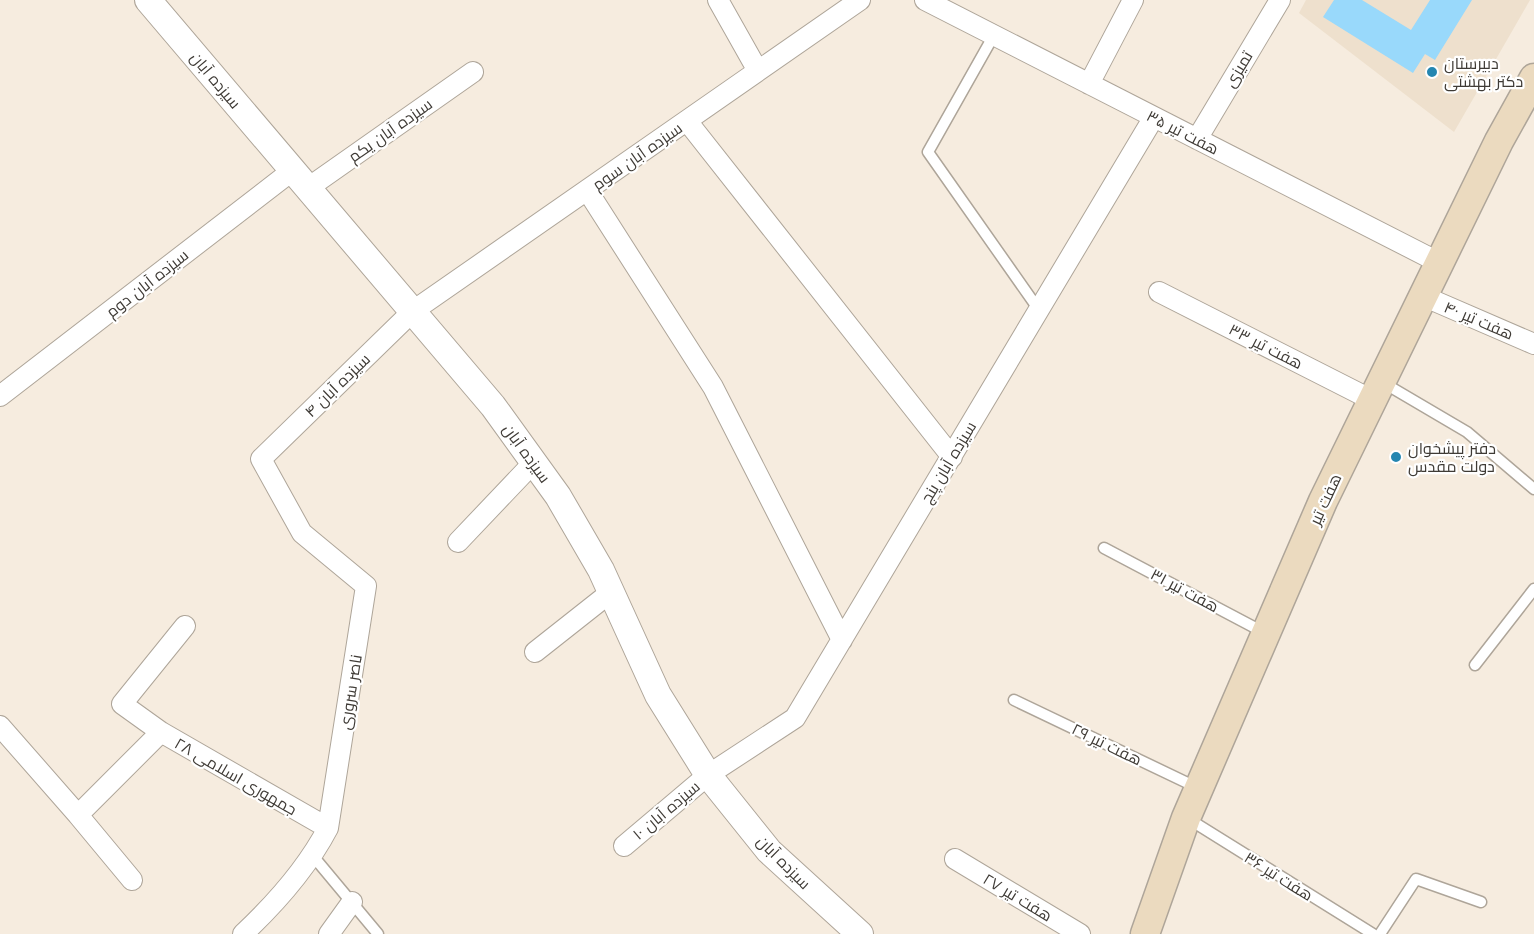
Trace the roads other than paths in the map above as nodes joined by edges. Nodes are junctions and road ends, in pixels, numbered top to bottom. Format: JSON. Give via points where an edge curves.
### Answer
{"nodes":[{"id":1,"x":148,"y":0,"type":"edge"},
{"id":2,"x":718,"y":0,"type":"edge"},
{"id":3,"x":860,"y":0,"type":"edge"},
{"id":4,"x":925,"y":0,"type":"edge"},
{"id":5,"x":1133,"y":0,"type":"edge"},
{"id":6,"x":1280,"y":0,"type":"edge"},
{"id":7,"x":994,"y":35,"type":"junction"},
{"id":8,"x":758,"y":71,"type":"junction"},
{"id":9,"x":473,"y":72,"type":"dead end"},
{"id":10,"x":1534,"y":78,"type":"edge"},
{"id":11,"x":1089,"y":84,"type":"junction"},
{"id":12,"x":1154,"y":117,"type":"junction"},
{"id":13,"x":687,"y":120,"type":"junction"},
{"id":14,"x":1197,"y":139,"type":"junction"},
{"id":15,"x":301,"y":179,"type":"junction"},
{"id":16,"x":587,"y":190,"type":"junction"},
{"id":17,"x":1440,"y":263,"type":"junction"},
{"id":18,"x":1159,"y":292,"type":"dead end"},
{"id":19,"x":1424,"y":296,"type":"junction"},
{"id":20,"x":1039,"y":310,"type":"junction"},
{"id":21,"x":413,"y":311,"type":"junction"},
{"id":22,"x":1534,"y":344,"type":"edge"},
{"id":23,"x":1377,"y":391,"type":"junction"},
{"id":24,"x":0,"y":396,"type":"edge"},
{"id":25,"x":952,"y":457,"type":"junction"},
{"id":26,"x":261,"y":459,"type":"joint"},
{"id":27,"x":534,"y":462,"type":"junction"},
{"id":28,"x":1534,"y":489,"type":"edge"},
{"id":29,"x":458,"y":542,"type":"dead end"},
{"id":30,"x":1104,"y":548,"type":"dead end"},
{"id":31,"x":1534,"y":589,"type":"edge"},
{"id":32,"x":611,"y":592,"type":"junction"},
{"id":33,"x":185,"y":626,"type":"dead end"},
{"id":34,"x":1265,"y":633,"type":"junction"},
{"id":35,"x":842,"y":640,"type":"junction"},
{"id":36,"x":535,"y":652,"type":"dead end"},
{"id":37,"x":1475,"y":665,"type":"dead end"},
{"id":38,"x":1014,"y":700,"type":"dead end"},
{"id":39,"x":0,"y":726,"type":"edge"},
{"id":40,"x":161,"y":732,"type":"junction"},
{"id":41,"x":708,"y":775,"type":"junction"},
{"id":42,"x":1199,"y":788,"type":"junction"},
{"id":43,"x":78,"y":815,"type":"junction"},
{"id":44,"x":1186,"y":818,"type":"junction"},
{"id":45,"x":328,"y":828,"type":"junction"},
{"id":46,"x":624,"y":846,"type":"dead end"},
{"id":47,"x":313,"y":856,"type":"junction"},
{"id":48,"x":955,"y":860,"type":"dead end"},
{"id":49,"x":132,"y":880,"type":"dead end"},
{"id":50,"x":352,"y":902,"type":"junction"},
{"id":51,"x":1481,"y":902,"type":"dead end"},
{"id":52,"x":243,"y":934,"type":"edge"},
{"id":53,"x":329,"y":934,"type":"edge"},
{"id":54,"x":378,"y":934,"type":"edge"},
{"id":55,"x":861,"y":934,"type":"edge"},
{"id":56,"x":1080,"y":934,"type":"edge"},
{"id":57,"x":1145,"y":934,"type":"edge"},
{"id":58,"x":1373,"y":934,"type":"edge"},
{"id":59,"x":1380,"y":934,"type":"edge"}],
"edges":[{"from":1,"to":15,"type":"street","name":"سیزده آبان"},
{"from":2,"to":8,"type":"street"},
{"from":3,"to":8,"type":"street","name":"سیزده آبان سوم"},
{"from":4,"to":7,"type":"street","name":"هفت تیر ۳۵"},
{"from":5,"to":11,"type":"street"},
{"from":6,"to":14,"type":"street","name":"تمیزی"},
{"from":7,"to":11,"type":"street","name":"هفت تیر ۳۵"},
{"from":7,"to":20,"type":"lane","via":[[928,152]]},
{"from":8,"to":13,"type":"street","name":"سیزده آبان سوم"},
{"from":9,"to":15,"type":"street","name":"سیزده آبان یکم"},
{"from":10,"to":17,"type":"main road","name":"هفت تیر"},
{"from":11,"to":12,"type":"street","name":"هفت تیر ۳۵"},
{"from":12,"to":14,"type":"street","name":"هفت تیر ۳۵"},
{"from":12,"to":20,"type":"street","name":"سیزده آبان پنج"},
{"from":13,"to":16,"type":"street","name":"سیزده آبان سوم"},
{"from":13,"to":25,"type":"street"},
{"from":14,"to":17,"type":"street","name":"هفت تیر ۳۵"},
{"from":15,"to":21,"type":"street","name":"سیزده آبان"},
{"from":15,"to":24,"type":"street","name":"سیزده آبان دوم"},
{"from":16,"to":21,"type":"street","name":"سیزده آبان سوم"},
{"from":16,"to":35,"type":"street","via":[[713,387]]},
{"from":17,"to":19,"type":"main road","name":"هفت تیر"},
{"from":18,"to":23,"type":"street","name":"هفت تیر ۳۳"},
{"from":19,"to":22,"type":"street","name":"هفت تیر ۴۰"},
{"from":19,"to":23,"type":"main road","name":"هفت تیر"},
{"from":20,"to":25,"type":"street","name":"سیزده آبان پنج"},
{"from":21,"to":26,"type":"street","name":"سیزده آبان ۴"},
{"from":21,"to":27,"type":"street","name":"سیزده آبان","via":[[493,406]]},
{"from":23,"to":28,"type":"lane","via":[[1467,432]]},
{"from":23,"to":34,"type":"main road","name":"هفت تیر"},
{"from":25,"to":35,"type":"street","name":"سیزده آبان پنج"},
{"from":26,"to":45,"type":"street","name":"ناصر سروری","via":[[302,534],[366,586]]},
{"from":27,"to":29,"type":"street"},
{"from":27,"to":32,"type":"street","name":"سیزده آبان","via":[[558,496]]},
{"from":30,"to":34,"type":"lane","name":"هفت تیر ۳۱"},
{"from":31,"to":37,"type":"lane"},
{"from":32,"to":36,"type":"street"},
{"from":32,"to":41,"type":"street","name":"سیزده آبان","via":[[657,695]]},
{"from":33,"to":40,"type":"street","via":[[122,704]]},
{"from":34,"to":42,"type":"main road","name":"هفت تیر"},
{"from":35,"to":41,"type":"street","name":"سیزده آبان پنج","via":[[795,718]]},
{"from":38,"to":42,"type":"lane","name":"هفت تیر ۲۹"},
{"from":39,"to":43,"type":"street"},
{"from":40,"to":43,"type":"street","name":"جمهوری اسلامی ۲۸"},
{"from":40,"to":45,"type":"street","name":"جمهوری اسلامی ۲۸"},
{"from":41,"to":46,"type":"street","name":"سیزده آبان ۱۰"},
{"from":41,"to":55,"type":"street","name":"سیزده آبان","via":[[769,851]]},
{"from":42,"to":44,"type":"main road","name":"هفت تیر"},
{"from":43,"to":49,"type":"street"},
{"from":44,"to":57,"type":"main road","name":"هفت تیر"},
{"from":44,"to":58,"type":"lane","name":"هفت تیر ۳۶"},
{"from":45,"to":47,"type":"street","name":"ناصر سروری"},
{"from":47,"to":50,"type":"lane"},
{"from":47,"to":52,"type":"street","name":"ناصر سروری"},
{"from":48,"to":56,"type":"street","name":"هفت تیر ۲۷"},
{"from":50,"to":53,"type":"street"},
{"from":50,"to":54,"type":"lane"},
{"from":51,"to":59,"type":"lane","via":[[1416,879]]}]}
